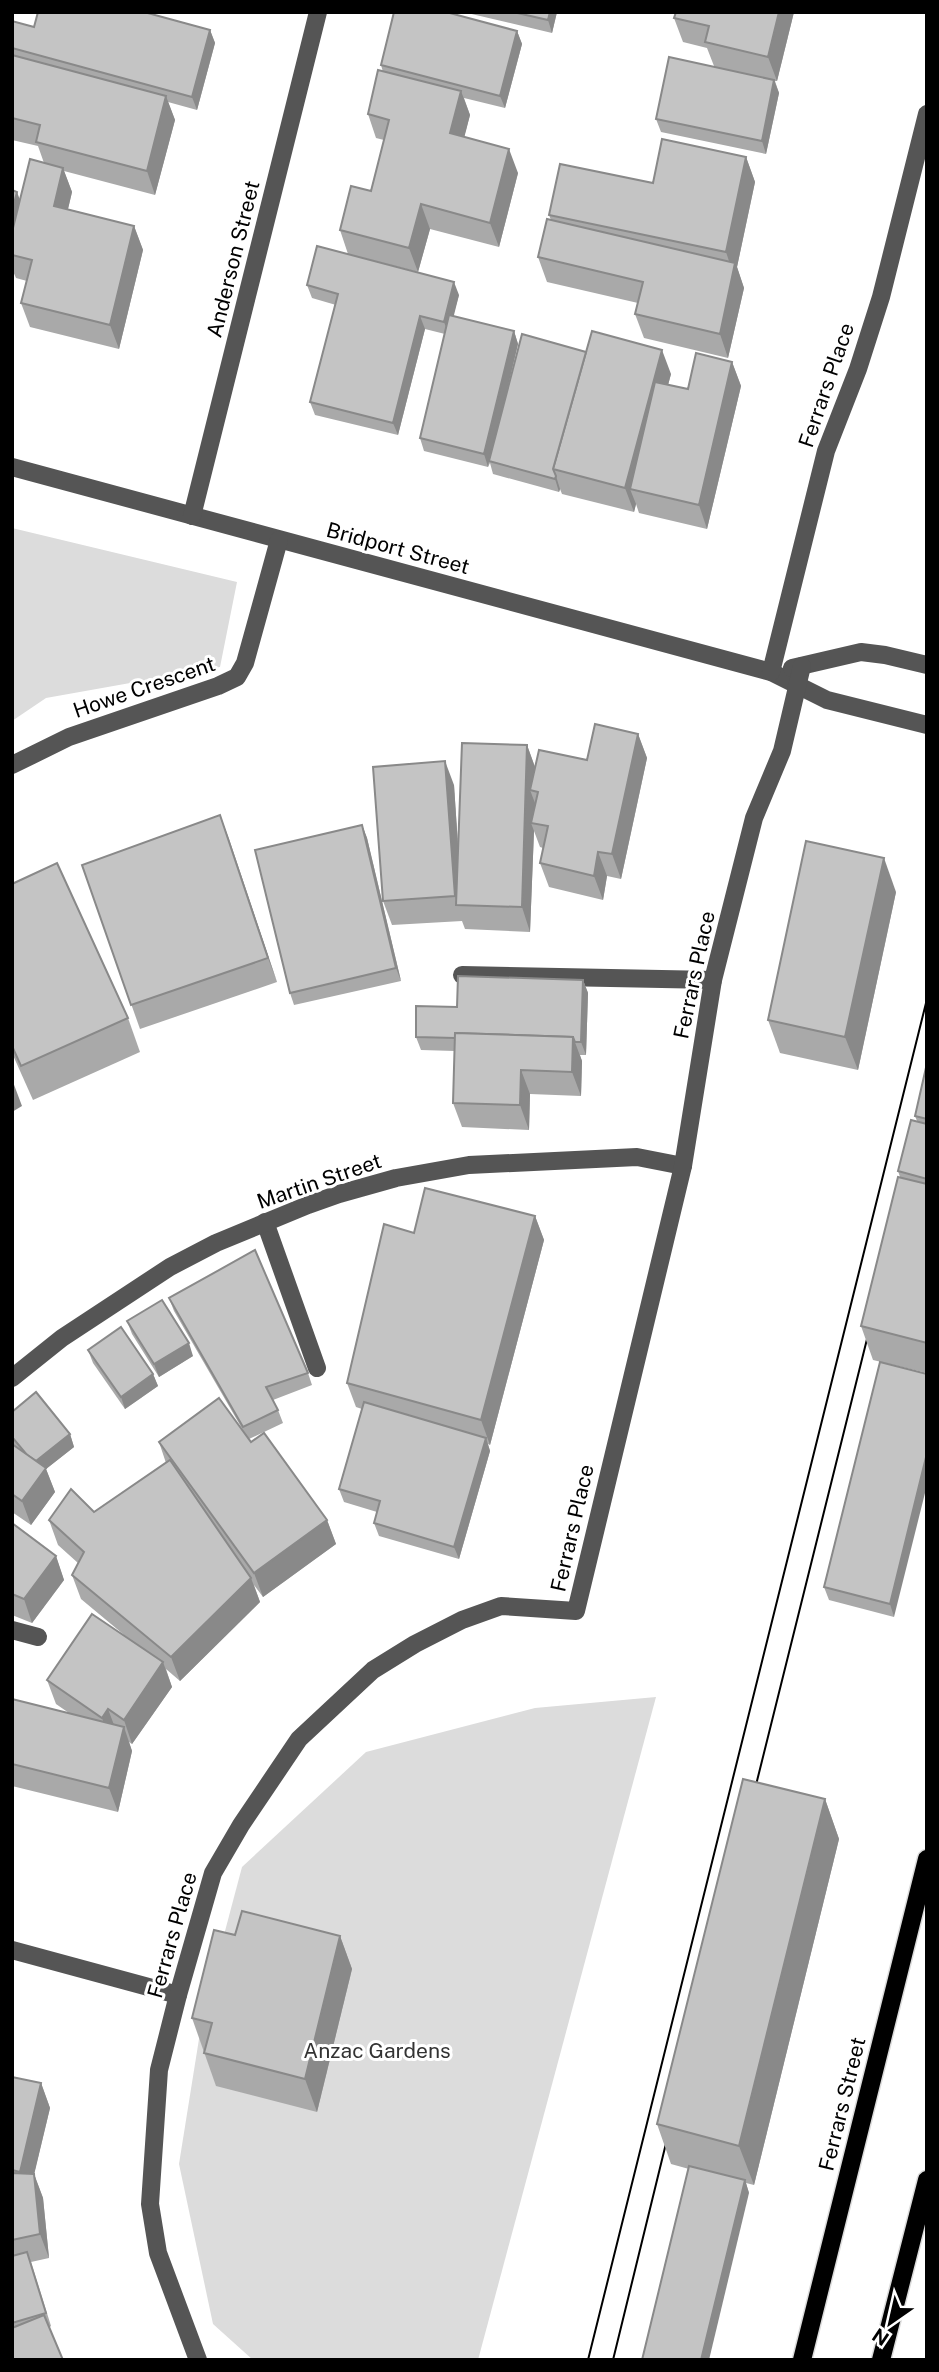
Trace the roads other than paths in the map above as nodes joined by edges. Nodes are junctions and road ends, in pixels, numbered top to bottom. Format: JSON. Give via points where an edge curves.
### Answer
{"nodes":[{"id":1,"x":318,"y":12,"type":"edge"},
{"id":2,"x":927,"y":114,"type":"edge"},
{"id":3,"x":12,"y":467,"type":"edge"},
{"id":4,"x":192,"y":516,"type":"junction"},
{"id":5,"x":279,"y":540,"type":"junction"},
{"id":6,"x":927,"y":665,"type":"edge"},
{"id":7,"x":802,"y":666,"type":"junction"},
{"id":8,"x":771,"y":672,"type":"junction"},
{"id":9,"x":797,"y":686,"type":"junction"},
{"id":10,"x":927,"y":725,"type":"edge"},
{"id":11,"x":12,"y":765,"type":"edge"},
{"id":12,"x":462,"y":975,"type":"edge"},
{"id":13,"x":713,"y":980,"type":"junction"},
{"id":14,"x":682,"y":1166,"type":"junction"},
{"id":15,"x":265,"y":1222,"type":"junction"},
{"id":16,"x":317,"y":1368,"type":"dead end"},
{"id":17,"x":12,"y":1378,"type":"edge"},
{"id":18,"x":12,"y":1630,"type":"edge"},
{"id":19,"x":37,"y":1637,"type":"dead end"},
{"id":20,"x":927,"y":1859,"type":"edge"},
{"id":21,"x":12,"y":1950,"type":"edge"},
{"id":22,"x":178,"y":1995,"type":"junction"},
{"id":23,"x":927,"y":2180,"type":"edge"},
{"id":24,"x":198,"y":2360,"type":"edge"},
{"id":25,"x":802,"y":2360,"type":"edge"},
{"id":26,"x":881,"y":2360,"type":"edge"}],
"edges":[{"from":1,"to":4,"type":"street","name":"Anderson Street"},
{"from":2,"to":8,"type":"street","name":"Ferrars Place","via":[[880,297],[826,451]]},
{"from":3,"to":4,"type":"street","name":"Bridport Street"},
{"from":4,"to":5,"type":"street","name":"Bridport Street"},
{"from":5,"to":8,"type":"street","name":"Bridport Street"},
{"from":5,"to":11,"type":"street","name":"Howe Crescent","via":[[245,663],[237,677],[69,737]]},
{"from":6,"to":7,"type":"street","name":"Bridport Street","via":[[861,652]]},
{"from":7,"to":8,"type":"street","name":"Bridport Street"},
{"from":7,"to":9,"type":"street","name":"Ferrars Place"},
{"from":8,"to":9,"type":"street","name":"Bridport Street"},
{"from":9,"to":10,"type":"street","name":"Bridport Street","via":[[842,705]]},
{"from":9,"to":13,"type":"street","name":"Ferrars Place","via":[[782,751],[750,833]]},
{"from":12,"to":13,"type":"street"},
{"from":13,"to":14,"type":"street","name":"Ferrars Place"},
{"from":14,"to":15,"type":"street","name":"Martin Street","via":[[638,1157],[469,1165],[396,1178]]},
{"from":14,"to":22,"type":"street","name":"Ferrars Place","via":[[576,1611],[501,1606],[462,1620],[373,1670],[337,1701],[299,1739],[213,1873]]},
{"from":15,"to":16,"type":"street"},
{"from":15,"to":17,"type":"street","name":"Martin Street","via":[[170,1267],[62,1338]]},
{"from":18,"to":19,"type":"street"},
{"from":20,"to":25,"type":"main road","name":"Ferrars Street"},
{"from":21,"to":22,"type":"street"},
{"from":22,"to":24,"type":"street","name":"Ferrars Place","via":[[159,2070],[150,2204],[158,2253]]},
{"from":23,"to":26,"type":"main road"}]}
